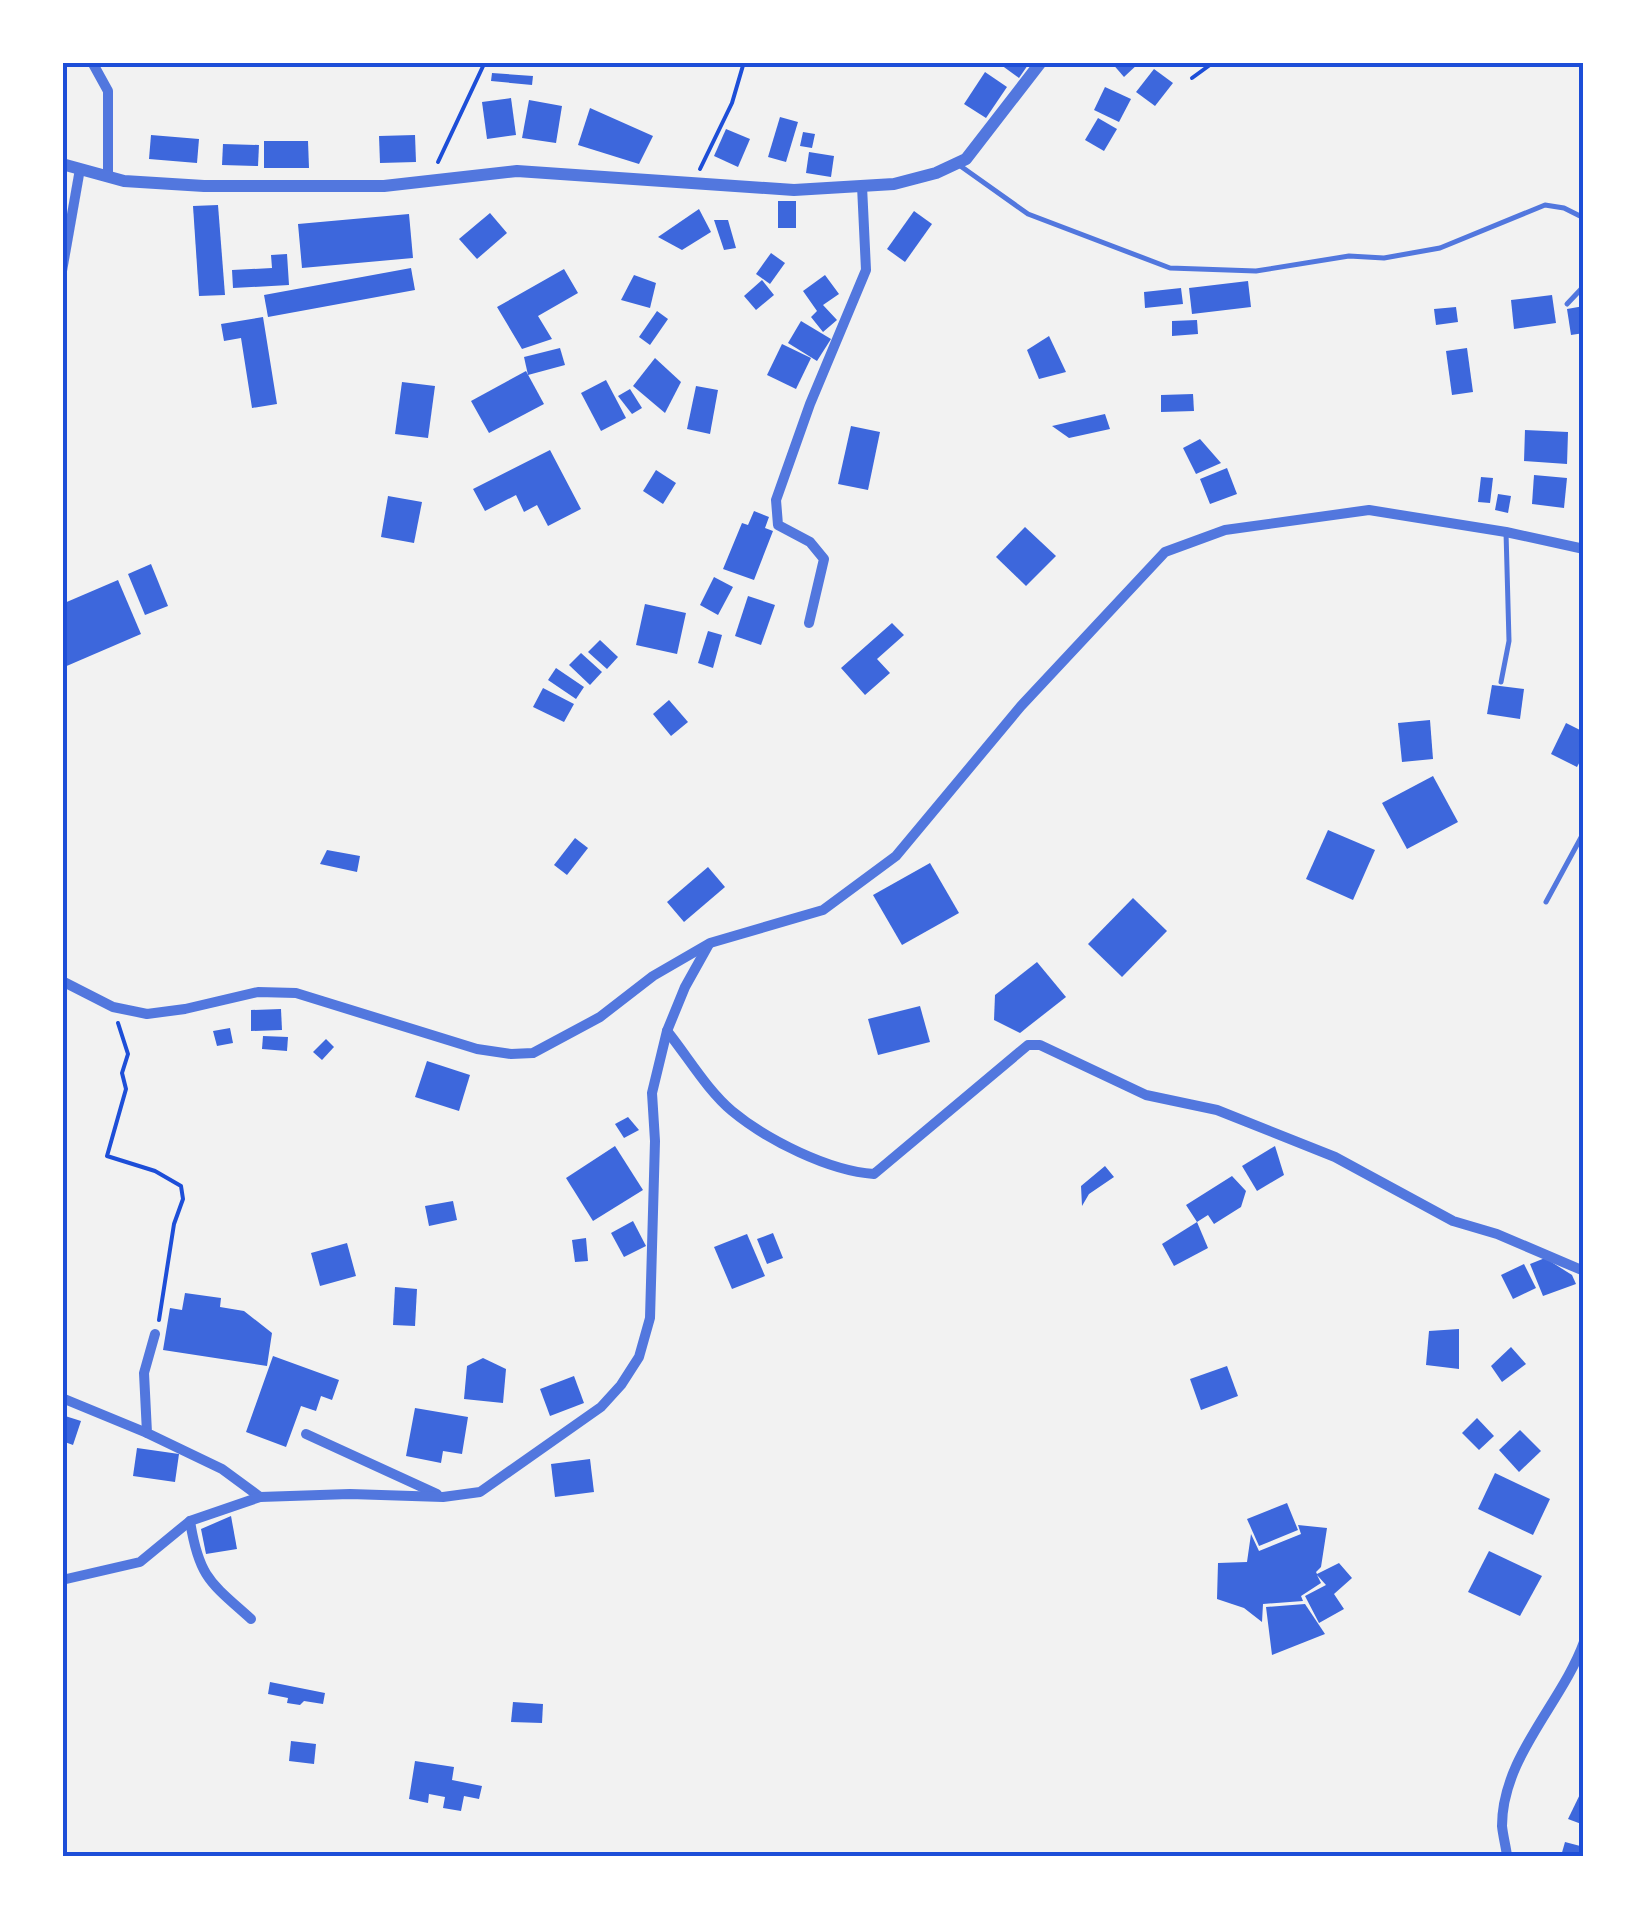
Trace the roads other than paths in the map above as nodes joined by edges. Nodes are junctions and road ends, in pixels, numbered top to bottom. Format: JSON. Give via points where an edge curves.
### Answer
{"nodes":[{"id":1,"x":92,"y":62,"type":"edge"},
{"id":2,"x":1041,"y":62,"type":"edge"},
{"id":3,"x":62,"y":164,"type":"edge"},
{"id":4,"x":957,"y":164,"type":"junction"},
{"id":5,"x":80,"y":170,"type":"junction"},
{"id":6,"x":108,"y":176,"type":"junction"},
{"id":7,"x":862,"y":186,"type":"junction"},
{"id":8,"x":1584,"y":218,"type":"edge"},
{"id":9,"x":62,"y":270,"type":"edge"},
{"id":10,"x":1584,"y":286,"type":"edge"},
{"id":11,"x":1567,"y":304,"type":"dead end"},
{"id":12,"x":1506,"y":532,"type":"junction"},
{"id":13,"x":1584,"y":549,"type":"edge"},
{"id":14,"x":809,"y":623,"type":"dead end"},
{"id":15,"x":1501,"y":682,"type":"dead end"},
{"id":16,"x":1584,"y":832,"type":"edge"},
{"id":17,"x":1546,"y":902,"type":"dead end"},
{"id":18,"x":710,"y":943,"type":"junction"},
{"id":19,"x":62,"y":981,"type":"edge"},
{"id":20,"x":667,"y":1031,"type":"junction"},
{"id":21,"x":1584,"y":1271,"type":"edge"},
{"id":22,"x":155,"y":1334,"type":"road end"},
{"id":23,"x":62,"y":1398,"type":"edge"},
{"id":24,"x":147,"y":1433,"type":"junction"},
{"id":25,"x":306,"y":1434,"type":"dead end"},
{"id":26,"x":442,"y":1497,"type":"junction"},
{"id":27,"x":260,"y":1498,"type":"junction"},
{"id":28,"x":190,"y":1522,"type":"junction"},
{"id":29,"x":62,"y":1580,"type":"edge"},
{"id":30,"x":251,"y":1620,"type":"dead end"},
{"id":31,"x":1584,"y":1642,"type":"edge"},
{"id":32,"x":1507,"y":1856,"type":"edge"}],
"edges":[{"from":1,"to":6,"type":"street","via":[[108,90]]},
{"from":2,"to":4,"type":"street"},
{"from":3,"to":5,"type":"street"},
{"from":4,"to":7,"type":"street","via":[[894,184]]},
{"from":4,"to":8,"type":"lane","via":[[1028,214],[1170,268],[1256,271],[1421,252],[1545,206]]},
{"from":5,"to":6,"type":"street"},
{"from":5,"to":9,"type":"street"},
{"from":6,"to":7,"type":"street","via":[[268,188],[384,186],[516,171],[794,190]]},
{"from":7,"to":14,"type":"street","via":[[866,270],[776,500],[778,526],[810,542],[824,559]]},
{"from":10,"to":11,"type":"lane"},
{"from":12,"to":13,"type":"street"},
{"from":12,"to":15,"type":"lane","via":[[1509,641]]},
{"from":12,"to":18,"type":"street","via":[[1369,510],[1225,530],[1165,552],[1022,706],[896,856],[823,910]]},
{"from":16,"to":17,"type":"lane"},
{"from":18,"to":19,"type":"street","via":[[600,1017],[532,1053],[477,1049],[296,993],[258,992],[147,1014],[112,1007]]},
{"from":18,"to":20,"type":"street"},
{"from":20,"to":21,"type":"street","via":[[730,1109],[770,1136],[854,1173],[874,1174],[1028,1045],[1040,1045],[1146,1095],[1217,1110],[1335,1157],[1453,1221]]},
{"from":20,"to":26,"type":"street","via":[[652,1093],[652,1294],[639,1357],[601,1407],[480,1492]]},
{"from":22,"to":24,"type":"street","via":[[144,1374]]},
{"from":23,"to":24,"type":"street"},
{"from":24,"to":27,"type":"street","via":[[222,1469]]},
{"from":25,"to":26,"type":"street"},
{"from":26,"to":27,"type":"street"},
{"from":27,"to":28,"type":"street"},
{"from":28,"to":29,"type":"street","via":[[140,1562]]},
{"from":28,"to":30,"type":"street","via":[[206,1578]]},
{"from":31,"to":32,"type":"street","via":[[1514,1769],[1502,1824]]}]}
